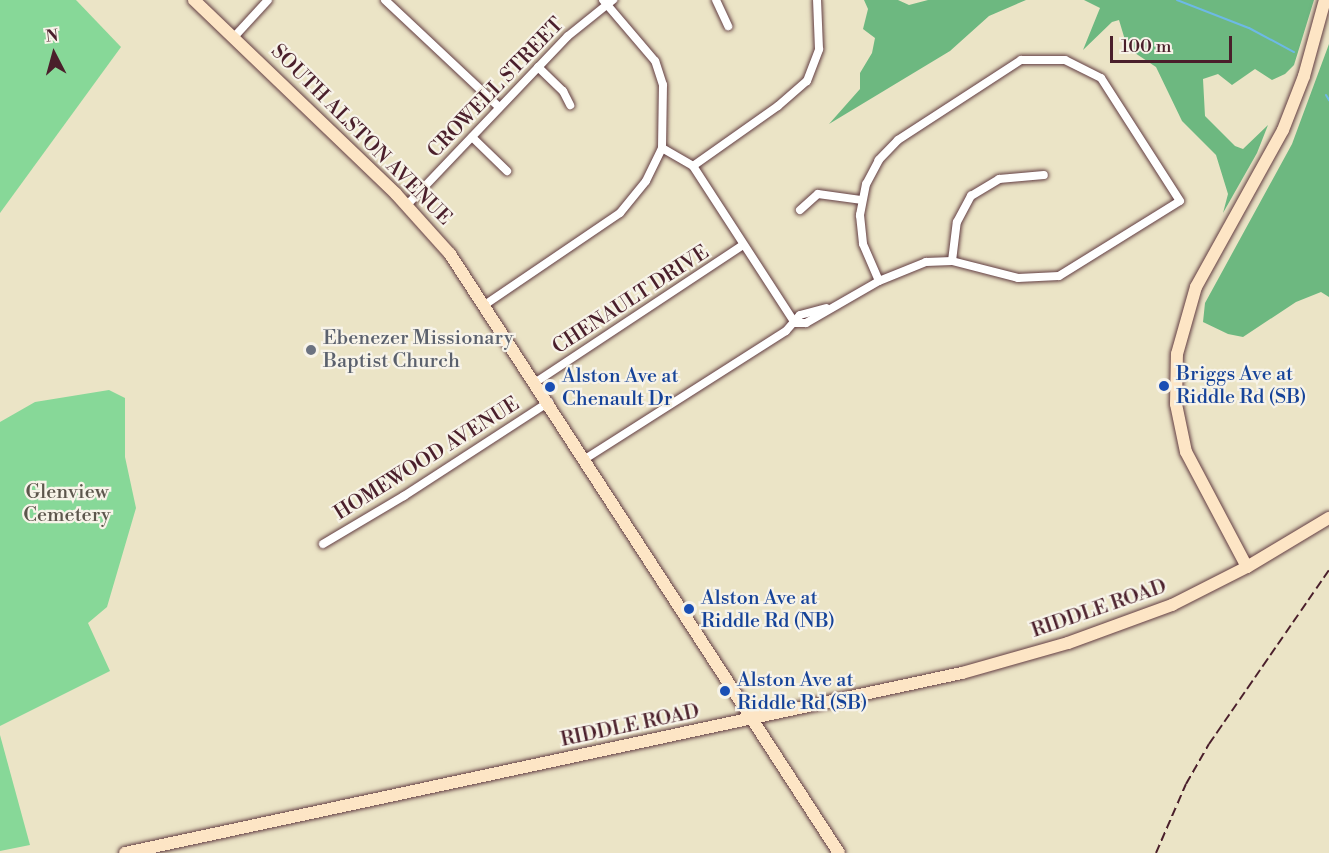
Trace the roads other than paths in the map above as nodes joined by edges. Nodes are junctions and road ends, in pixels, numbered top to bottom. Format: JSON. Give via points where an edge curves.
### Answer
{"nodes":[{"id":1,"x":194,"y":0,"type":"edge"},
{"id":2,"x":268,"y":0,"type":"edge"},
{"id":3,"x":385,"y":0,"type":"edge"},
{"id":4,"x":716,"y":0,"type":"edge"},
{"id":5,"x":817,"y":0,"type":"edge"},
{"id":6,"x":1325,"y":0,"type":"edge"},
{"id":7,"x":608,"y":2,"type":"edge"},
{"id":8,"x":728,"y":26,"type":"dead end"},
{"id":9,"x":234,"y":37,"type":"junction"},
{"id":10,"x":538,"y":68,"type":"junction"},
{"id":11,"x":570,"y":105,"type":"dead end"},
{"id":12,"x":499,"y":107,"type":"junction"},
{"id":13,"x":472,"y":137,"type":"junction"},
{"id":14,"x":662,"y":148,"type":"junction"},
{"id":15,"x":693,"y":166,"type":"junction"},
{"id":16,"x":507,"y":171,"type":"dead end"},
{"id":17,"x":1044,"y":175,"type":"dead end"},
{"id":18,"x":861,"y":200,"type":"junction"},
{"id":19,"x":407,"y":205,"type":"junction"},
{"id":20,"x":801,"y":210,"type":"dead end"},
{"id":21,"x":743,"y":245,"type":"junction"},
{"id":22,"x":952,"y":261,"type":"junction"},
{"id":23,"x":879,"y":281,"type":"junction"},
{"id":24,"x":486,"y":304,"type":"junction"},
{"id":25,"x":795,"y":323,"type":"junction"},
{"id":26,"x":536,"y":382,"type":"junction"},
{"id":27,"x":549,"y":402,"type":"junction"},
{"id":28,"x":585,"y":459,"type":"junction"},
{"id":29,"x":1329,"y":518,"type":"edge"},
{"id":30,"x":323,"y":544,"type":"dead end"},
{"id":31,"x":1247,"y":567,"type":"junction"},
{"id":32,"x":754,"y":720,"type":"junction"},
{"id":33,"x":125,"y":853,"type":"edge"},
{"id":34,"x":839,"y":853,"type":"edge"}],
"edges":[{"from":1,"to":9,"type":"street","name":"SOUTH ALSTON AVENUE"},
{"from":2,"to":9,"type":"street"},
{"from":3,"to":12,"type":"street"},
{"from":4,"to":8,"type":"street"},
{"from":5,"to":15,"type":"street","via":[[819,49],[807,81]]},
{"from":6,"to":31,"type":"street","via":[[1304,76],[1283,130],[1196,287],[1177,354],[1176,404],[1186,452]]},
{"from":7,"to":10,"type":"street","name":"CROWELL STREET"},
{"from":7,"to":14,"type":"street","via":[[656,61],[663,85]]},
{"from":9,"to":19,"type":"street","name":"SOUTH ALSTON AVENUE"},
{"from":10,"to":11,"type":"street","via":[[562,91]]},
{"from":10,"to":12,"type":"street","name":"CROWELL STREET"},
{"from":12,"to":13,"type":"street","name":"CROWELL STREET"},
{"from":13,"to":16,"type":"street"},
{"from":13,"to":19,"type":"street","name":"CROWELL STREET"},
{"from":14,"to":15,"type":"street"},
{"from":14,"to":24,"type":"street","via":[[646,181],[620,213]]},
{"from":15,"to":21,"type":"street"},
{"from":17,"to":22,"type":"street","via":[[999,179],[971,196],[957,222]]},
{"from":18,"to":20,"type":"street","via":[[818,194]]},
{"from":18,"to":22,"type":"street","via":[[872,171],[898,140],[1006,67],[1039,57],[1072,61],[1101,78],[1180,201],[1059,276],[1017,278]]},
{"from":18,"to":23,"type":"street","via":[[863,244]]},
{"from":19,"to":24,"type":"street","name":"SOUTH ALSTON AVENUE","via":[[450,254]]},
{"from":21,"to":25,"type":"street"},
{"from":21,"to":26,"type":"street","name":"CHENAULT DRIVE"},
{"from":22,"to":23,"type":"street","via":[[919,263]]},
{"from":23,"to":25,"type":"street","via":[[826,308],[806,323]]},
{"from":24,"to":26,"type":"street","name":"SOUTH ALSTON AVENUE"},
{"from":25,"to":28,"type":"street"},
{"from":26,"to":27,"type":"street","name":"SOUTH ALSTON AVENUE"},
{"from":27,"to":28,"type":"street","name":"SOUTH ALSTON AVENUE"},
{"from":27,"to":30,"type":"street","name":"HOMEWOOD AVENUE"},
{"from":28,"to":32,"type":"street","name":"SOUTH ALSTON AVENUE"},
{"from":29,"to":31,"type":"street","name":"RIDDLE ROAD"},
{"from":31,"to":32,"type":"street","name":"RIDDLE ROAD","via":[[1172,605],[1068,643],[941,678]]},
{"from":32,"to":33,"type":"street","name":"RIDDLE ROAD"},
{"from":32,"to":34,"type":"street","name":"SOUTH ALSTON AVENUE"}]}
